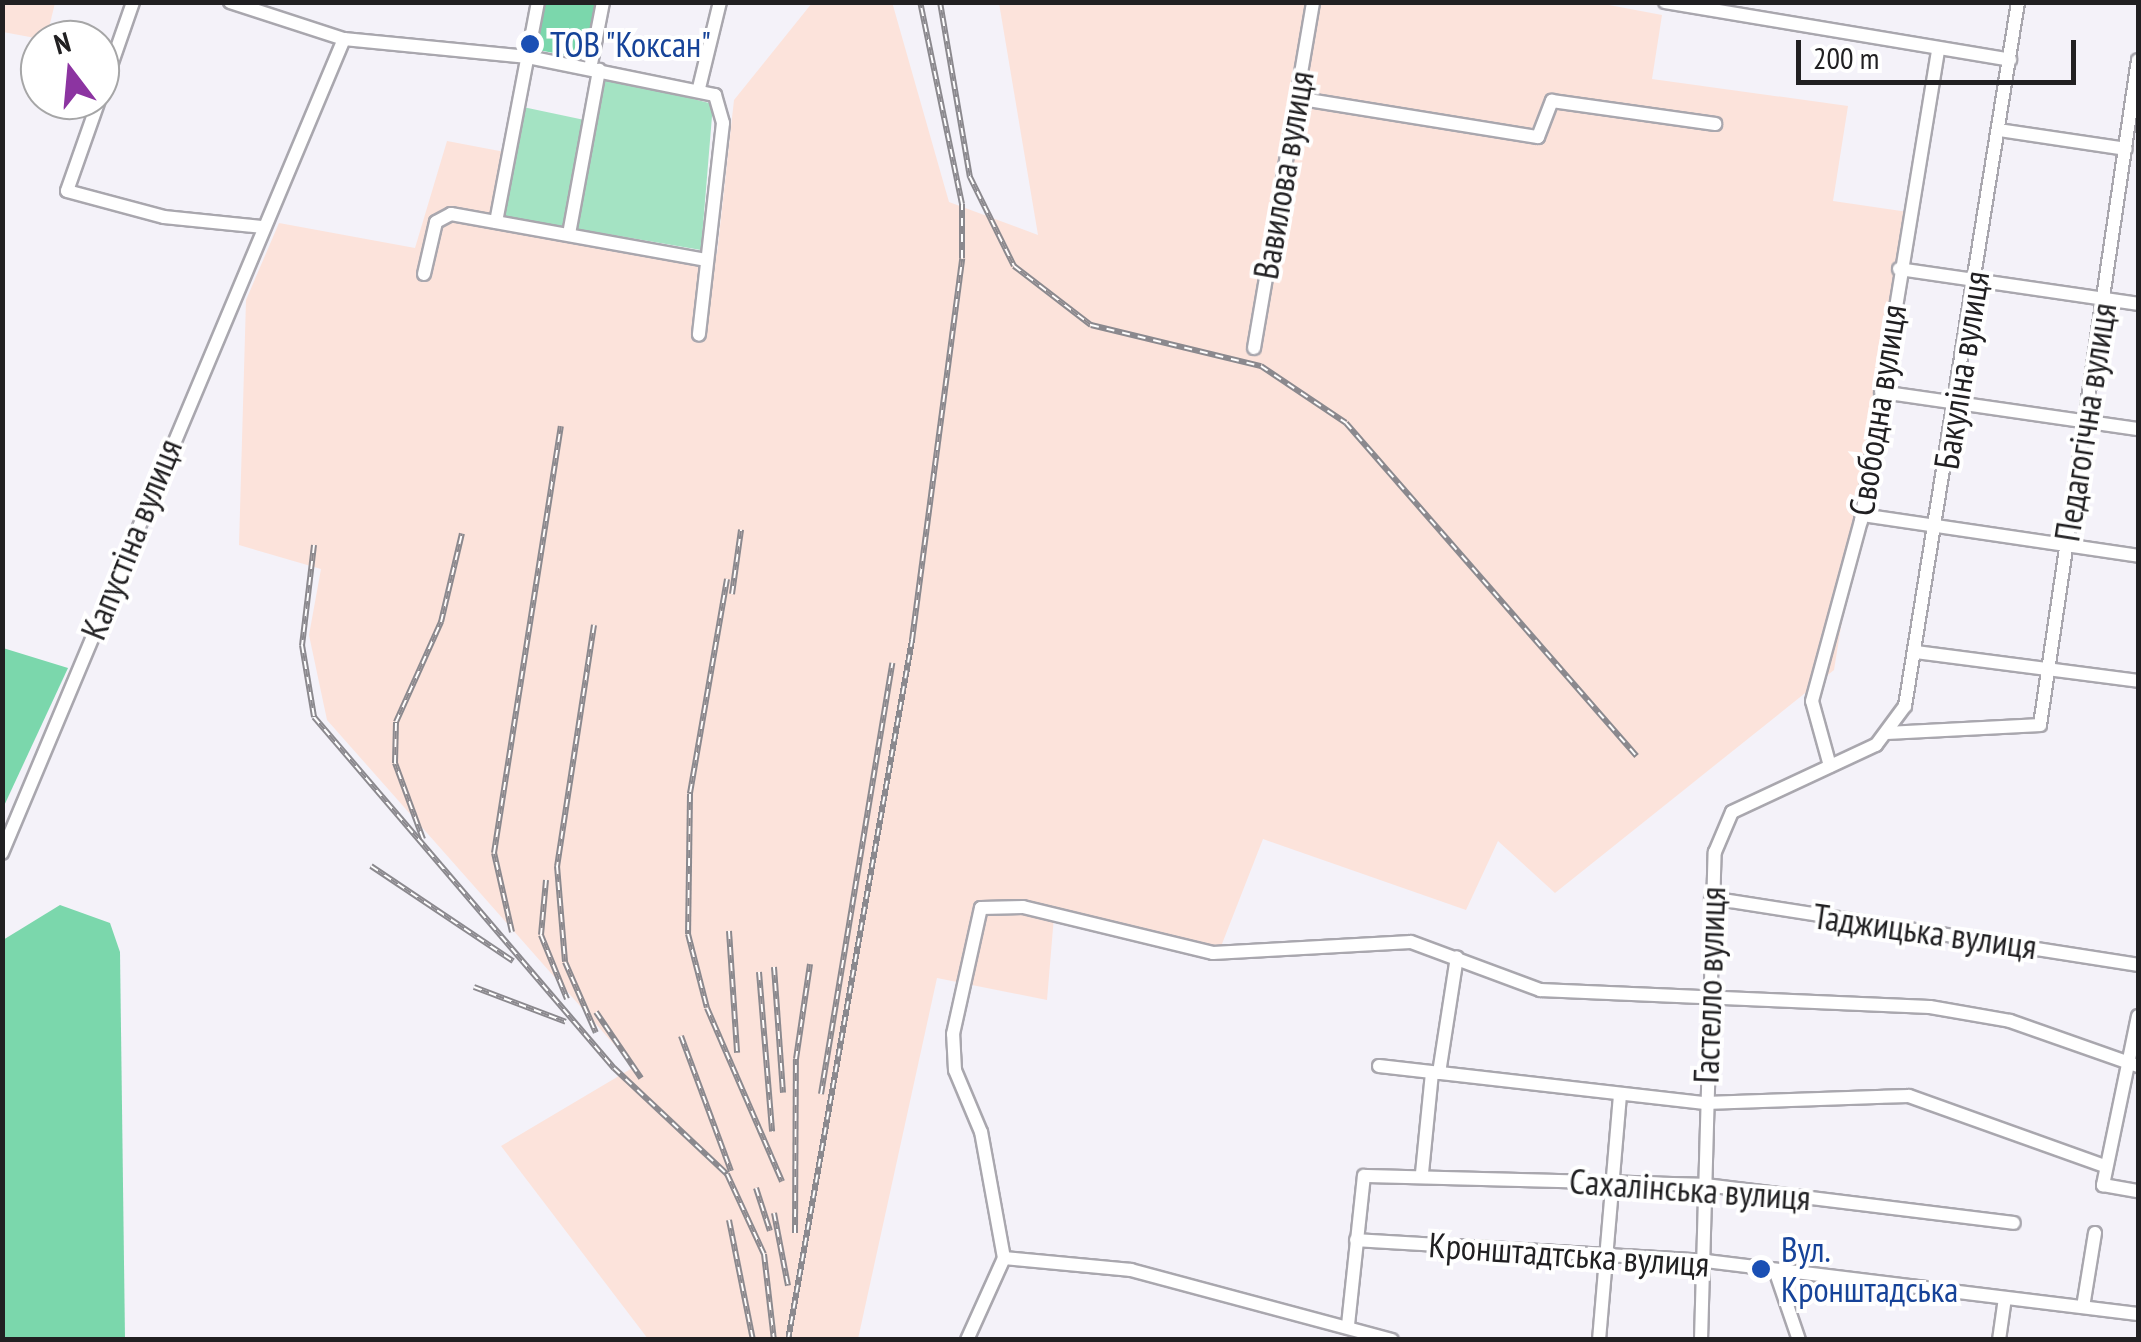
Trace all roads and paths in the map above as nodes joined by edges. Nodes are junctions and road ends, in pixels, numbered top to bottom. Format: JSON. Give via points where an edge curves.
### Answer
{"nodes":[{"id":1,"x":134,"y":2,"type":"edge"},
{"id":2,"x":230,"y":2,"type":"edge"},
{"id":3,"x":538,"y":2,"type":"edge"},
{"id":4,"x":603,"y":2,"type":"edge"},
{"id":5,"x":720,"y":2,"type":"edge"},
{"id":6,"x":1312,"y":2,"type":"edge"},
{"id":7,"x":1666,"y":2,"type":"edge"},
{"id":8,"x":2018,"y":2,"type":"edge"},
{"id":9,"x":344,"y":39,"type":"junction"},
{"id":10,"x":120,"y":42,"type":"edge"},
{"id":11,"x":1938,"y":49,"type":"junction"},
{"id":12,"x":528,"y":56,"type":"junction"},
{"id":13,"x":2010,"y":60,"type":"junction"},
{"id":14,"x":2138,"y":60,"type":"edge"},
{"id":15,"x":594,"y":69,"type":"junction"},
{"id":16,"x":700,"y":88,"type":"junction"},
{"id":17,"x":1296,"y":98,"type":"junction"},
{"id":18,"x":92,"y":120,"type":"edge"},
{"id":19,"x":1715,"y":124,"type":"dead end"},
{"id":20,"x":1999,"y":130,"type":"junction"},
{"id":21,"x":2126,"y":149,"type":"junction"},
{"id":22,"x":496,"y":222,"type":"junction"},
{"id":23,"x":263,"y":227,"type":"junction"},
{"id":24,"x":568,"y":234,"type":"junction"},
{"id":25,"x":708,"y":260,"type":"junction"},
{"id":26,"x":1899,"y":268,"type":"junction"},
{"id":27,"x":424,"y":274,"type":"dead end"},
{"id":28,"x":1976,"y":280,"type":"junction"},
{"id":29,"x":2104,"y":299,"type":"junction"},
{"id":30,"x":2138,"y":304,"type":"edge"},
{"id":31,"x":699,"y":335,"type":"dead end"},
{"id":32,"x":1254,"y":348,"type":"dead end"},
{"id":33,"x":1881,"y":392,"type":"junction"},
{"id":34,"x":1956,"y":403,"type":"junction"},
{"id":35,"x":2084,"y":422,"type":"junction"},
{"id":36,"x":2138,"y":429,"type":"edge"},
{"id":37,"x":1862,"y":515,"type":"junction"},
{"id":38,"x":1936,"y":526,"type":"junction"},
{"id":39,"x":2066,"y":545,"type":"junction"},
{"id":40,"x":2138,"y":556,"type":"edge"},
{"id":41,"x":1916,"y":652,"type":"junction"},
{"id":42,"x":2047,"y":669,"type":"junction"},
{"id":43,"x":2138,"y":681,"type":"edge"},
{"id":44,"x":1888,"y":733,"type":"junction"},
{"id":45,"x":1830,"y":766,"type":"junction"},
{"id":46,"x":2,"y":853,"type":"edge"},
{"id":47,"x":1710,"y":898,"type":"junction"},
{"id":48,"x":1457,"y":957,"type":"junction"},
{"id":49,"x":2138,"y":965,"type":"edge"},
{"id":50,"x":1706,"y":1000,"type":"junction"},
{"id":51,"x":2138,"y":1016,"type":"edge"},
{"id":52,"x":2134,"y":1043,"type":"edge"},
{"id":53,"x":2124,"y":1060,"type":"junction"},
{"id":54,"x":1379,"y":1066,"type":"dead end"},
{"id":55,"x":2138,"y":1066,"type":"edge"},
{"id":56,"x":1436,"y":1073,"type":"junction"},
{"id":57,"x":1620,"y":1096,"type":"junction"},
{"id":58,"x":1705,"y":1103,"type":"junction"},
{"id":59,"x":2106,"y":1166,"type":"junction"},
{"id":60,"x":1422,"y":1173,"type":"junction"},
{"id":61,"x":1617,"y":1182,"type":"junction"},
{"id":62,"x":1705,"y":1185,"type":"junction"},
{"id":63,"x":2138,"y":1191,"type":"edge"},
{"id":64,"x":2014,"y":1223,"type":"dead end"},
{"id":65,"x":2096,"y":1233,"type":"dead end"},
{"id":66,"x":1356,"y":1240,"type":"junction"},
{"id":67,"x":1607,"y":1256,"type":"junction"},
{"id":68,"x":1004,"y":1258,"type":"junction"},
{"id":69,"x":1706,"y":1261,"type":"junction"},
{"id":70,"x":1774,"y":1270,"type":"junction"},
{"id":71,"x":2005,"y":1298,"type":"junction"},
{"id":72,"x":2082,"y":1307,"type":"junction"},
{"id":73,"x":2138,"y":1314,"type":"edge"},
{"id":74,"x":1348,"y":1326,"type":"junction"},
{"id":75,"x":967,"y":1340,"type":"edge"},
{"id":76,"x":1392,"y":1340,"type":"edge"},
{"id":77,"x":1599,"y":1340,"type":"edge"},
{"id":78,"x":1701,"y":1340,"type":"edge"},
{"id":79,"x":1799,"y":1340,"type":"edge"},
{"id":80,"x":2000,"y":1340,"type":"edge"}],
"edges":[{"from":1,"to":10,"type":"street"},
{"from":2,"to":9,"type":"street"},
{"from":3,"to":12,"type":"street"},
{"from":4,"to":15,"type":"street"},
{"from":5,"to":16,"type":"street"},
{"from":6,"to":17,"type":"street","name":"Вавилова вулиця"},
{"from":7,"to":11,"type":"street"},
{"from":8,"to":13,"type":"street","name":"Бакуліна вулиця"},
{"from":9,"to":12,"type":"street"},
{"from":9,"to":23,"type":"street","name":"Капустіна вулиця"},
{"from":11,"to":13,"type":"street"},
{"from":11,"to":26,"type":"street","name":"Свободна вулиця"},
{"from":12,"to":15,"type":"street"},
{"from":12,"to":22,"type":"street"},
{"from":13,"to":20,"type":"street","name":"Бакуліна вулиця"},
{"from":14,"to":21,"type":"street","name":"Педагогічна вулиця"},
{"from":15,"to":16,"type":"street"},
{"from":15,"to":24,"type":"street"},
{"from":16,"to":25,"type":"street","via":[[720,101],[723,123]]},
{"from":17,"to":19,"type":"street","via":[[1538,137],[1552,101]]},
{"from":17,"to":32,"type":"street","name":"Вавилова вулиця"},
{"from":18,"to":23,"type":"street","via":[[66,191],[164,217]]},
{"from":20,"to":21,"type":"street"},
{"from":20,"to":28,"type":"street","name":"Бакуліна вулиця"},
{"from":21,"to":29,"type":"street","name":"Педагогічна вулиця"},
{"from":22,"to":24,"type":"street"},
{"from":22,"to":27,"type":"street","via":[[440,218]]},
{"from":23,"to":46,"type":"street","name":"Капустіна вулиця"},
{"from":24,"to":25,"type":"street"},
{"from":25,"to":31,"type":"street"},
{"from":26,"to":28,"type":"street"},
{"from":26,"to":33,"type":"street","name":"Свободна вулиця"},
{"from":28,"to":29,"type":"street"},
{"from":28,"to":34,"type":"street","name":"Бакуліна вулиця"},
{"from":29,"to":30,"type":"street"},
{"from":29,"to":35,"type":"street","name":"Педагогічна вулиця"},
{"from":33,"to":34,"type":"street"},
{"from":33,"to":37,"type":"street","name":"Свободна вулиця"},
{"from":34,"to":35,"type":"street"},
{"from":34,"to":38,"type":"street","name":"Бакуліна вулиця"},
{"from":35,"to":36,"type":"street"},
{"from":35,"to":39,"type":"street","name":"Педагогічна вулиця"},
{"from":37,"to":38,"type":"street"},
{"from":37,"to":45,"type":"street","name":"Свободна вулиця","via":[[1812,700]]},
{"from":38,"to":39,"type":"street"},
{"from":38,"to":41,"type":"street","name":"Бакуліна вулиця"},
{"from":39,"to":40,"type":"street"},
{"from":39,"to":42,"type":"street","name":"Педагогічна вулиця"},
{"from":41,"to":42,"type":"street"},
{"from":41,"to":44,"type":"street","name":"Бакуліна вулиця"},
{"from":42,"to":43,"type":"street"},
{"from":42,"to":44,"type":"street","name":"Педагогічна вулиця","via":[[2040,724]]},
{"from":44,"to":45,"type":"street","name":"Гастелло вулиця"},
{"from":45,"to":47,"type":"street","name":"Гастелло вулиця","via":[[1732,812]]},
{"from":47,"to":49,"type":"street","name":"Таджицька вулиця"},
{"from":47,"to":50,"type":"street","name":"Гастелло вулиця"},
{"from":48,"to":50,"type":"street","via":[[1540,990]]},
{"from":48,"to":56,"type":"street"},
{"from":48,"to":68,"type":"street","via":[[1411,942],[1213,953],[1024,907],[981,908],[953,1034],[954,1070],[980,1132]]},
{"from":50,"to":53,"type":"street","via":[[1930,1006],[2010,1020]]},
{"from":50,"to":58,"type":"street","name":"Гастелло вулиця"},
{"from":51,"to":52,"type":"street"},
{"from":52,"to":53,"type":"street"},
{"from":53,"to":55,"type":"street"},
{"from":53,"to":59,"type":"street"},
{"from":54,"to":56,"type":"street"},
{"from":56,"to":57,"type":"street"},
{"from":56,"to":60,"type":"street"},
{"from":57,"to":58,"type":"street"},
{"from":57,"to":61,"type":"street"},
{"from":58,"to":59,"type":"street","via":[[1909,1096]]},
{"from":58,"to":62,"type":"street","name":"Гастелло вулиця"},
{"from":59,"to":63,"type":"street","via":[[2103,1184]]},
{"from":60,"to":61,"type":"street","name":"Сахалінська вулиця"},
{"from":60,"to":66,"type":"street","name":"Сахалінська вулиця","via":[[1364,1176]]},
{"from":61,"to":62,"type":"street","name":"Сахалінська вулиця"},
{"from":61,"to":67,"type":"street"},
{"from":62,"to":64,"type":"street","name":"Сахалінська вулиця"},
{"from":62,"to":69,"type":"street","name":"Гастелло вулиця"},
{"from":65,"to":72,"type":"street"},
{"from":66,"to":67,"type":"street","name":"Кронштадтська вулиця"},
{"from":66,"to":74,"type":"street"},
{"from":67,"to":69,"type":"street","name":"Кронштадтська вулиця"},
{"from":67,"to":77,"type":"street"},
{"from":68,"to":74,"type":"street","via":[[1131,1270]]},
{"from":68,"to":75,"type":"street"},
{"from":69,"to":70,"type":"street","name":"Кронштадтська вулиця"},
{"from":69,"to":78,"type":"street","name":"Гастелло вулиця"},
{"from":70,"to":71,"type":"street","name":"Кронштадтська вулиця"},
{"from":70,"to":79,"type":"street"},
{"from":71,"to":72,"type":"street","name":"Кронштадтська вулиця"},
{"from":71,"to":80,"type":"street"},
{"from":72,"to":73,"type":"street","name":"Кронштадтська вулиця"},
{"from":74,"to":76,"type":"street"}]}
